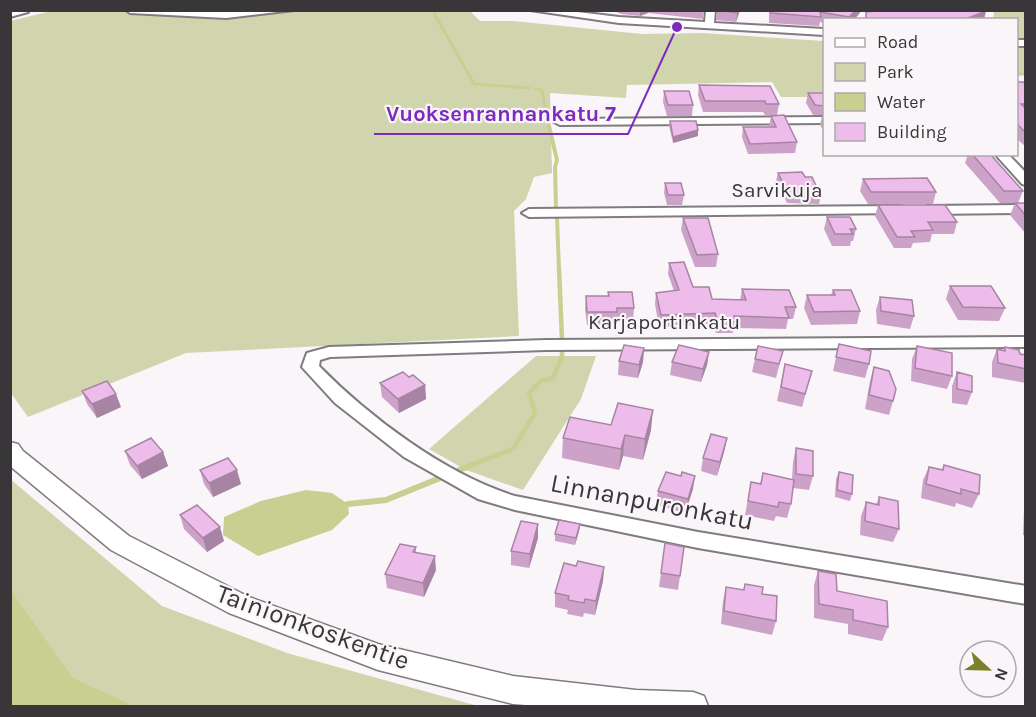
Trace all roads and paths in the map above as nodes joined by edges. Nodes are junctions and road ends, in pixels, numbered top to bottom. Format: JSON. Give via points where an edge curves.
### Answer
{"nodes":[{"id":1,"x":26,"y":10,"type":"edge"},
{"id":2,"x":130,"y":10,"type":"edge"},
{"id":3,"x":290,"y":10,"type":"edge"},
{"id":4,"x":534,"y":10,"type":"edge"},
{"id":5,"x":711,"y":10,"type":"edge"},
{"id":6,"x":925,"y":10,"type":"edge"},
{"id":7,"x":872,"y":11,"type":"edge"},
{"id":8,"x":10,"y":14,"type":"edge"},
{"id":9,"x":600,"y":15,"type":"edge"},
{"id":10,"x":709,"y":26,"type":"junction"},
{"id":11,"x":823,"y":32,"type":"edge"},
{"id":12,"x":823,"y":120,"type":"edge"},
{"id":13,"x":560,"y":122,"type":"dead end"},
{"id":14,"x":1003,"y":156,"type":"edge"},
{"id":15,"x":1026,"y":182,"type":"edge"},
{"id":16,"x":1026,"y":209,"type":"edge"},
{"id":17,"x":529,"y":213,"type":"dead end"},
{"id":18,"x":1026,"y":342,"type":"edge"},
{"id":19,"x":310,"y":366,"type":"joint"},
{"id":20,"x":10,"y":450,"type":"edge"},
{"id":21,"x":1026,"y":595,"type":"edge"},
{"id":22,"x":693,"y":706,"type":"edge"}],
"edges":[{"from":1,"to":8,"type":"street"},
{"from":2,"to":3,"type":"street","via":[[198,15]]},
{"from":4,"to":9,"type":"street"},
{"from":5,"to":10,"type":"street"},
{"from":6,"to":7,"type":"street","via":[[903,15]]},
{"from":9,"to":10,"type":"street"},
{"from":10,"to":11,"type":"street"},
{"from":12,"to":13,"type":"street"},
{"from":14,"to":15,"type":"street"},
{"from":16,"to":17,"type":"street","name":"Sarvikuja"},
{"from":18,"to":19,"type":"street","name":"Karjaportinkatu","via":[[546,345],[329,352],[313,357]]},
{"from":19,"to":21,"type":"street","name":"Linnanpuronkatu","via":[[341,399],[411,452],[485,494],[698,540]]},
{"from":20,"to":22,"type":"main road","name":"Tainionkoskentie","via":[[120,543],[239,605],[378,657],[513,690],[636,704]]}]}
